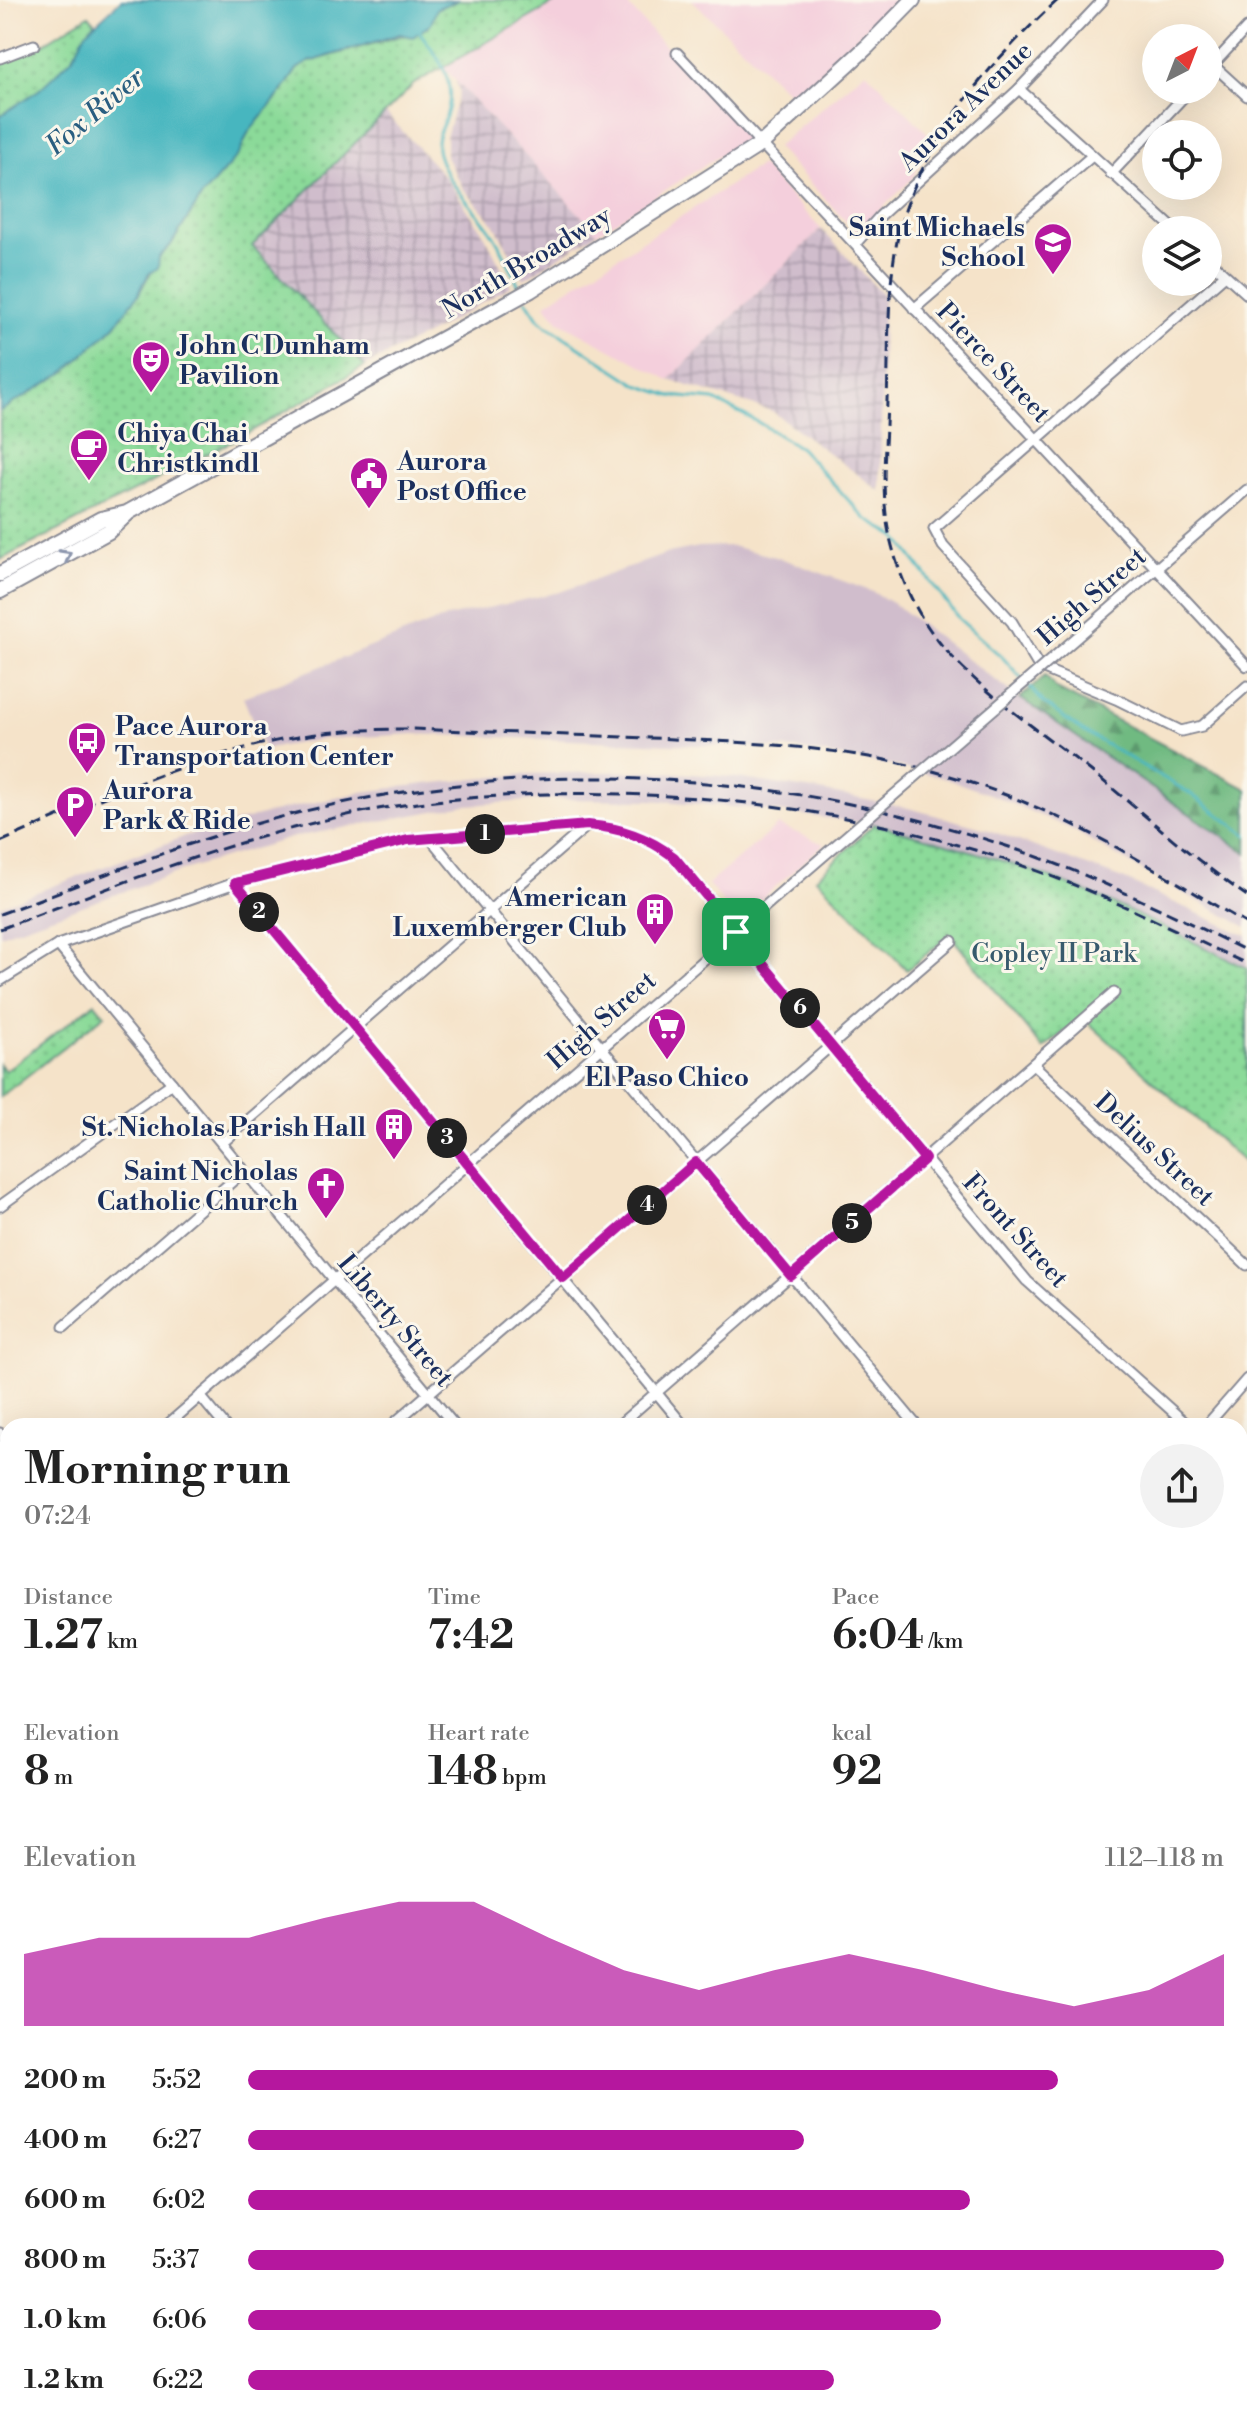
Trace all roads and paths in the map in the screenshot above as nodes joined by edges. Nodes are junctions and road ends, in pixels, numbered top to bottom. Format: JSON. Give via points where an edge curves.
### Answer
{"nodes":[{"id":1,"x":913,"y":0,"type":"edge"},
{"id":2,"x":1103,"y":0,"type":"edge"},
{"id":3,"x":1247,"y":28,"type":"edge"},
{"id":4,"x":34,"y":45,"type":"dead end"},
{"id":5,"x":677,"y":53,"type":"dead end"},
{"id":6,"x":1222,"y":55,"type":"edge"},
{"id":7,"x":0,"y":58,"type":"edge"},
{"id":8,"x":1222,"y":77,"type":"edge"},
{"id":9,"x":1019,"y":89,"type":"junction"},
{"id":10,"x":1247,"y":96,"type":"edge"},
{"id":11,"x":1177,"y":104,"type":"edge"},
{"id":12,"x":761,"y":144,"type":"junction"},
{"id":13,"x":1092,"y":156,"type":"junction"},
{"id":14,"x":1111,"y":174,"type":"junction"},
{"id":15,"x":1159,"y":216,"type":"edge"},
{"id":16,"x":856,"y":243,"type":"junction"},
{"id":17,"x":1222,"y":272,"type":"edge"},
{"id":18,"x":1225,"y":275,"type":"junction"},
{"id":19,"x":1247,"y":294,"type":"edge"},
{"id":20,"x":914,"y":309,"type":"junction"},
{"id":21,"x":1036,"y":438,"type":"junction"},
{"id":22,"x":1247,"y":490,"type":"edge"},
{"id":23,"x":127,"y":513,"type":"junction"},
{"id":24,"x":1157,"y":568,"type":"junction"},
{"id":25,"x":0,"y":574,"type":"edge"},
{"id":26,"x":0,"y":591,"type":"edge"},
{"id":27,"x":1247,"y":666,"type":"edge"},
{"id":28,"x":1247,"y":686,"type":"edge"},
{"id":29,"x":588,"y":825,"type":"junction"},
{"id":30,"x":431,"y":839,"type":"junction"},
{"id":31,"x":235,"y":883,"type":"junction"},
{"id":32,"x":489,"y":910,"type":"junction"},
{"id":33,"x":736,"y":932,"type":"junction"},
{"id":34,"x":952,"y":941,"type":"dead end"},
{"id":35,"x":58,"y":945,"type":"junction"},
{"id":36,"x":0,"y":981,"type":"edge"},
{"id":37,"x":1114,"y":993,"type":"dead end"},
{"id":38,"x":355,"y":1027,"type":"junction"},
{"id":39,"x":831,"y":1045,"type":"junction"},
{"id":40,"x":602,"y":1049,"type":"junction"},
{"id":41,"x":1034,"y":1065,"type":"junction"},
{"id":42,"x":172,"y":1083,"type":"junction"},
{"id":43,"x":222,"y":1143,"type":"junction"},
{"id":44,"x":925,"y":1159,"type":"junction"},
{"id":45,"x":696,"y":1162,"type":"junction"},
{"id":46,"x":468,"y":1163,"type":"junction"},
{"id":47,"x":244,"y":1171,"type":"junction"},
{"id":48,"x":0,"y":1206,"type":"edge"},
{"id":49,"x":1247,"y":1265,"type":"edge"},
{"id":50,"x":791,"y":1276,"type":"junction"},
{"id":51,"x":563,"y":1278,"type":"junction"},
{"id":52,"x":334,"y":1279,"type":"junction"},
{"id":53,"x":64,"y":1327,"type":"dead end"},
{"id":54,"x":1247,"y":1379,"type":"edge"},
{"id":55,"x":657,"y":1392,"type":"junction"},
{"id":56,"x":428,"y":1394,"type":"junction"},
{"id":57,"x":200,"y":1396,"type":"junction"},
{"id":58,"x":175,"y":1418,"type":"edge"},
{"id":59,"x":218,"y":1418,"type":"edge"},
{"id":60,"x":400,"y":1418,"type":"edge"},
{"id":61,"x":448,"y":1418,"type":"edge"},
{"id":62,"x":627,"y":1418,"type":"edge"},
{"id":63,"x":678,"y":1418,"type":"edge"},
{"id":64,"x":910,"y":1418,"type":"edge"},
{"id":65,"x":1180,"y":1418,"type":"edge"},
{"id":66,"x":1213,"y":1418,"type":"edge"}],
"edges":[{"from":1,"to":12,"type":"main road","name":"North Broadway"},
{"from":2,"to":9,"type":"street","name":"Aurora Avenue"},
{"from":3,"to":6,"type":"street"},
{"from":4,"to":7,"type":"street"},
{"from":5,"to":12,"type":"street","name":"Pierce Street"},
{"from":8,"to":10,"type":"street"},
{"from":9,"to":13,"type":"street"},
{"from":9,"to":16,"type":"street","name":"Aurora Avenue"},
{"from":11,"to":14,"type":"street"},
{"from":12,"to":16,"type":"street","name":"Pierce Street"},
{"from":12,"to":23,"type":"main road","name":"North Broadway","via":[[531,290]]},
{"from":13,"to":14,"type":"street"},
{"from":13,"to":20,"type":"street"},
{"from":14,"to":15,"type":"street"},
{"from":16,"to":20,"type":"street","name":"Pierce Street"},
{"from":17,"to":18,"type":"street"},
{"from":18,"to":19,"type":"street"},
{"from":18,"to":21,"type":"street"},
{"from":20,"to":21,"type":"street","name":"Pierce Street"},
{"from":21,"to":24,"type":"street","name":"Pierce Street"},
{"from":21,"to":28,"type":"street","via":[[934,529],[943,546],[1012,622],[1039,667],[1181,731],[1202,726]]},
{"from":22,"to":24,"type":"street","name":"High Street"},
{"from":23,"to":25,"type":"main road","name":"North Broadway","via":[[101,519]]},
{"from":26,"to":23,"type":"main road","name":"North Broadway","one_way":true,"via":[[109,531]]},
{"from":24,"to":27,"type":"street","name":"Pierce Street"},
{"from":24,"to":33,"type":"street","name":"High Street","bridge":true},
{"from":29,"to":30,"type":"street","name":"Front Street"},
{"from":29,"to":32,"type":"street"},
{"from":29,"to":33,"type":"street","name":"Front Street","via":[[616,828],[658,845]]},
{"from":30,"to":31,"type":"street","name":"Front Street","via":[[408,840]]},
{"from":30,"to":32,"type":"street"},
{"from":31,"to":35,"type":"street","name":"Front Street"},
{"from":31,"to":38,"type":"street"},
{"from":32,"to":38,"type":"street"},
{"from":32,"to":40,"type":"street"},
{"from":33,"to":39,"type":"street","name":"Front Street"},
{"from":33,"to":40,"type":"street","name":"High Street"},
{"from":34,"to":39,"type":"street"},
{"from":35,"to":36,"type":"street","name":"Front Street"},
{"from":35,"to":42,"type":"street","name":"Liberty Street"},
{"from":37,"to":41,"type":"street"},
{"from":38,"to":43,"type":"street"},
{"from":38,"to":46,"type":"street"},
{"from":39,"to":44,"type":"street","name":"Front Street"},
{"from":39,"to":45,"type":"street"},
{"from":40,"to":45,"type":"street"},
{"from":40,"to":46,"type":"street","name":"High Street"},
{"from":41,"to":44,"type":"street"},
{"from":41,"to":49,"type":"street","name":"Delius Street"},
{"from":42,"to":43,"type":"street","name":"Liberty Street"},
{"from":42,"to":48,"type":"street"},
{"from":43,"to":47,"type":"street","name":"Liberty Street"},
{"from":44,"to":50,"type":"street"},
{"from":44,"to":65,"type":"street","name":"Front Street","via":[[1027,1281]]},
{"from":45,"to":50,"type":"street"},
{"from":45,"to":51,"type":"street"},
{"from":46,"to":51,"type":"street"},
{"from":46,"to":52,"type":"street","name":"High Street"},
{"from":47,"to":52,"type":"street","name":"Liberty Street"},
{"from":47,"to":53,"type":"street"},
{"from":50,"to":55,"type":"street"},
{"from":50,"to":64,"type":"street"},
{"from":51,"to":55,"type":"street"},
{"from":51,"to":56,"type":"street"},
{"from":52,"to":56,"type":"street","name":"Liberty Street"},
{"from":52,"to":57,"type":"street","name":"High Street"},
{"from":54,"to":66,"type":"street"},
{"from":55,"to":62,"type":"street"},
{"from":55,"to":63,"type":"street"},
{"from":56,"to":60,"type":"street"},
{"from":56,"to":61,"type":"street","name":"Liberty Street"},
{"from":57,"to":58,"type":"street","name":"High Street"},
{"from":57,"to":59,"type":"street"}]}
